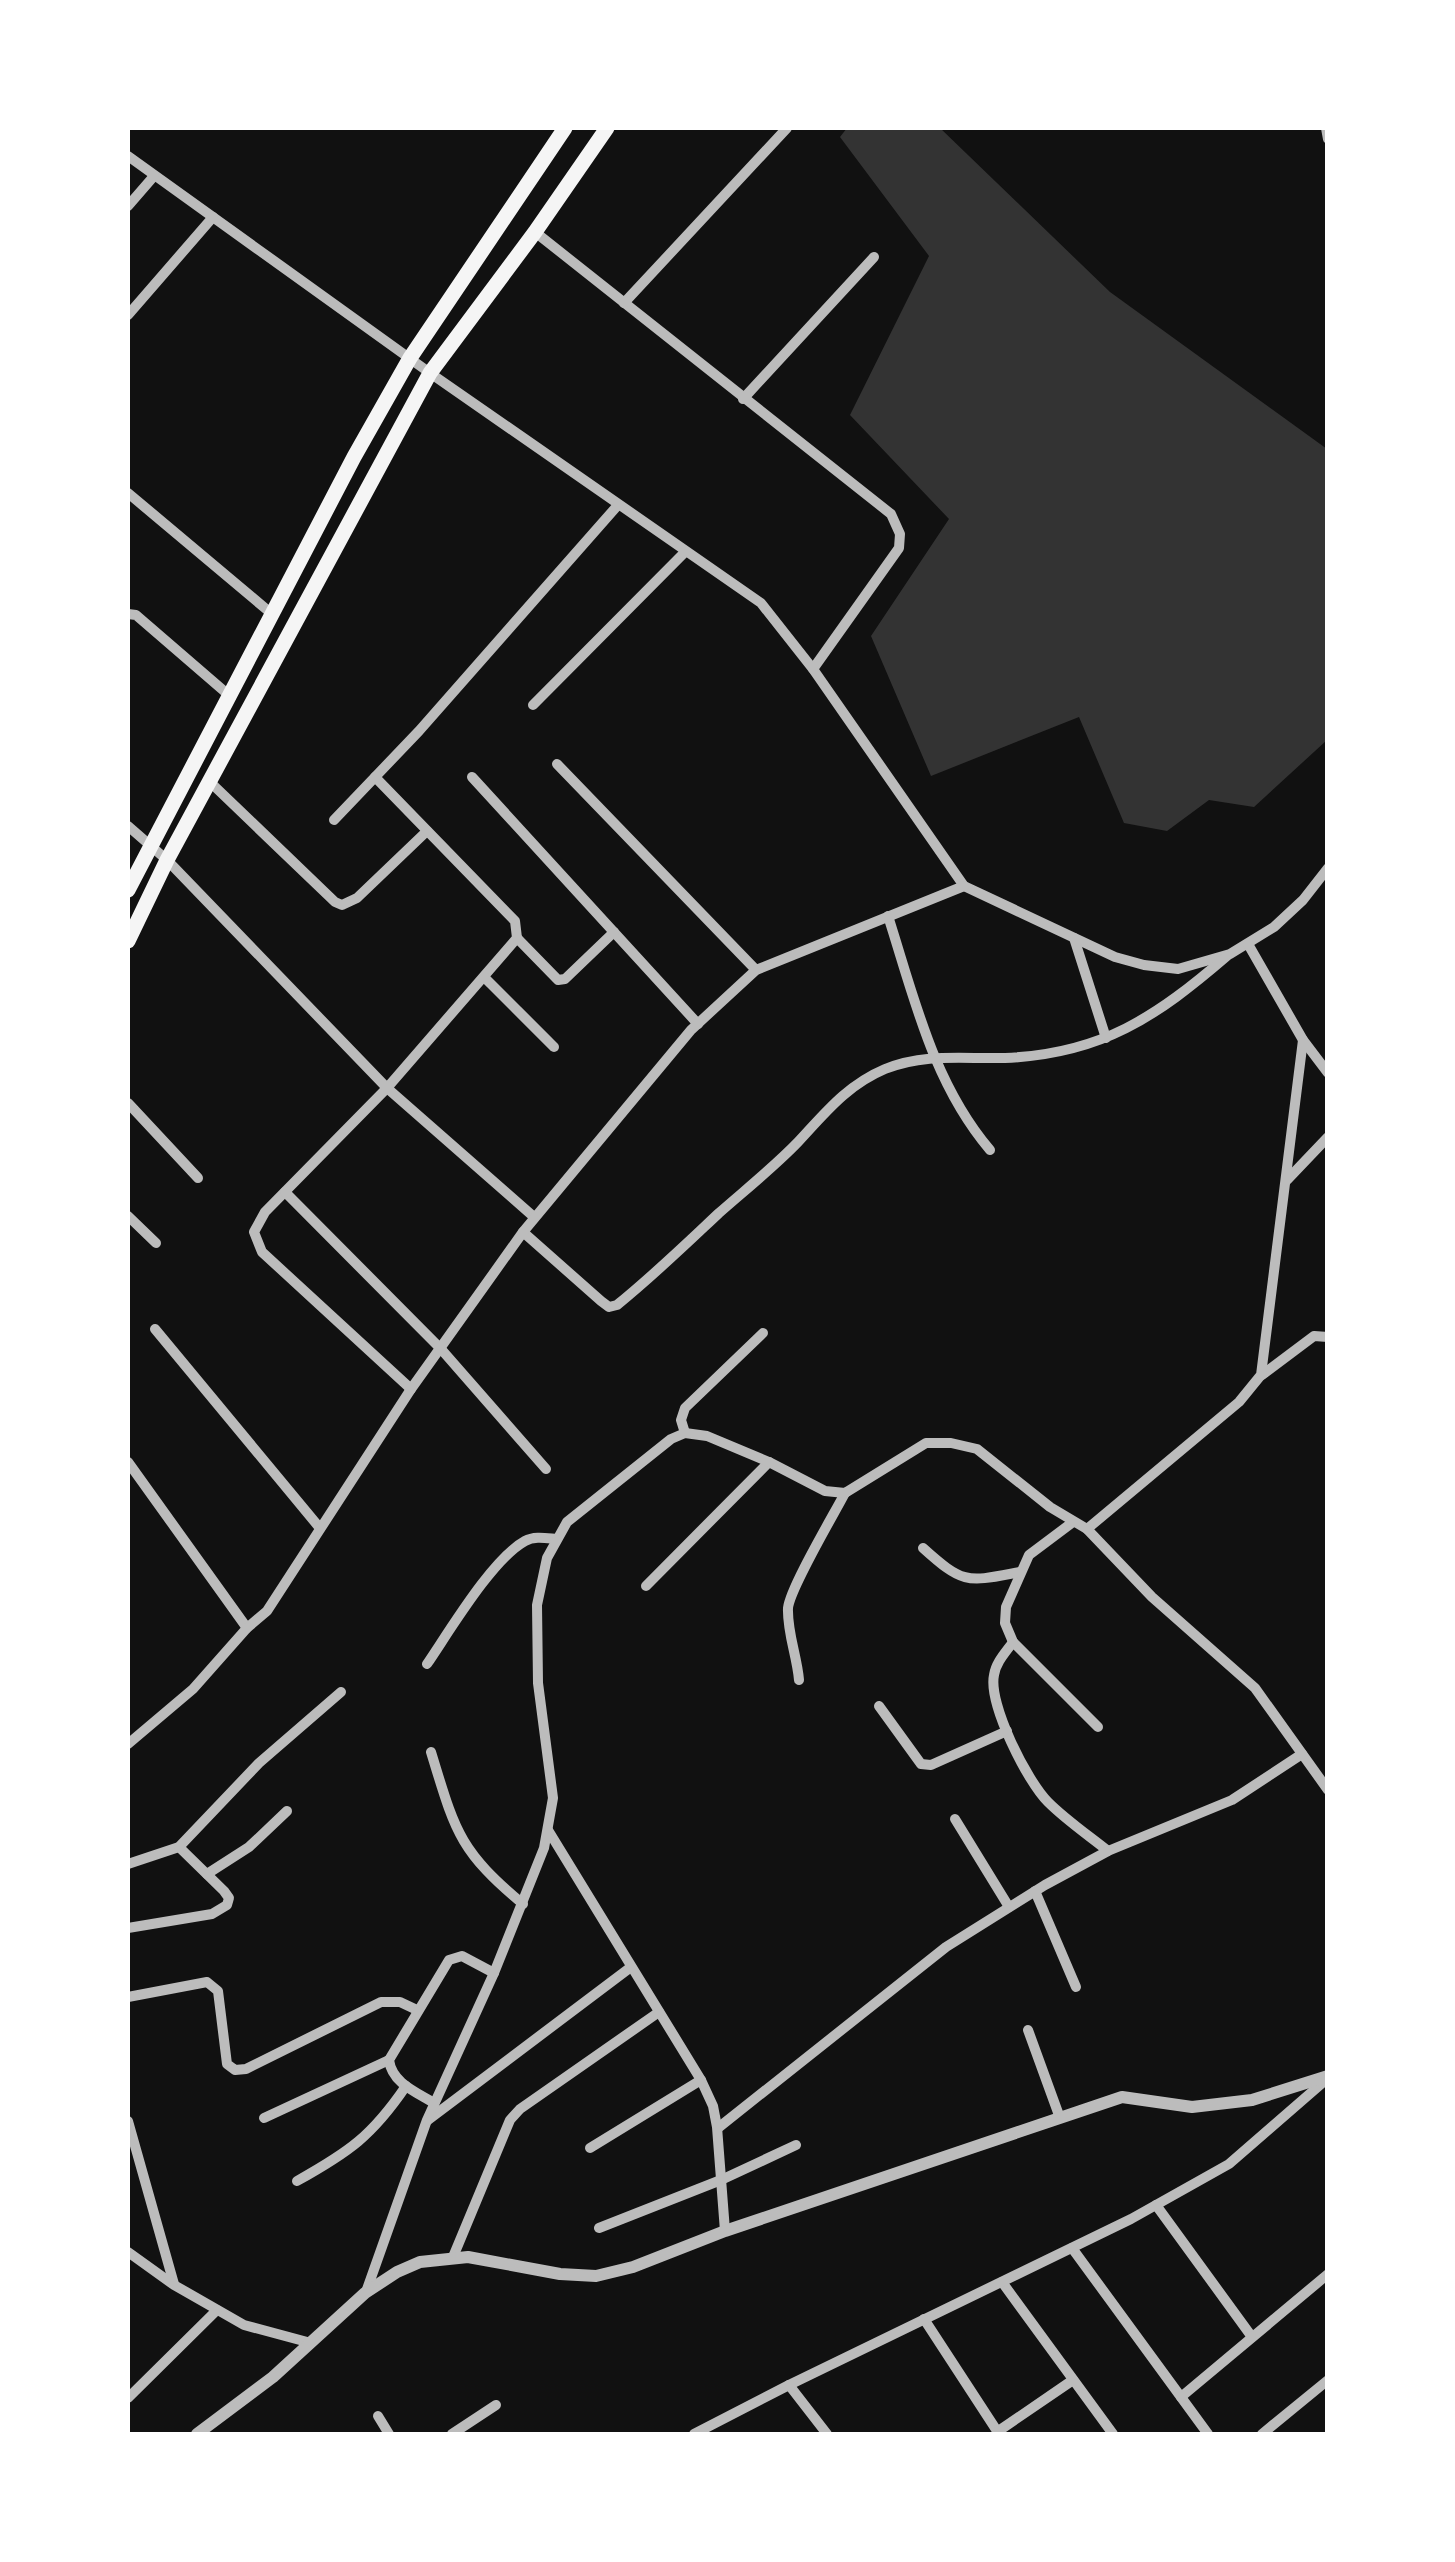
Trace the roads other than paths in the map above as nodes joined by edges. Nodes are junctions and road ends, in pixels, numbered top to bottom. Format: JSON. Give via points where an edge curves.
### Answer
{"nodes":[{"id":1,"x":565,"y":128,"type":"edge"},
{"id":2,"x":606,"y":128,"type":"edge"},
{"id":3,"x":787,"y":128,"type":"edge"},
{"id":4,"x":1326,"y":128,"type":"edge"},
{"id":5,"x":1328,"y":139,"type":"edge"},
{"id":6,"x":128,"y":156,"type":"edge"},
{"id":7,"x":154,"y":176,"type":"junction"},
{"id":8,"x":128,"y":206,"type":"edge"},
{"id":9,"x":213,"y":217,"type":"junction"},
{"id":10,"x":535,"y":232,"type":"junction"},
{"id":11,"x":874,"y":257,"type":"dead end"},
{"id":12,"x":624,"y":303,"type":"junction"},
{"id":13,"x":128,"y":315,"type":"edge"},
{"id":14,"x":410,"y":358,"type":"junction"},
{"id":15,"x":430,"y":373,"type":"junction"},
{"id":16,"x":743,"y":399,"type":"junction"},
{"id":17,"x":128,"y":494,"type":"edge"},
{"id":18,"x":618,"y":505,"type":"junction"},
{"id":19,"x":685,"y":552,"type":"junction"},
{"id":20,"x":128,"y":614,"type":"edge"},
{"id":21,"x":272,"y":614,"type":"junction"},
{"id":22,"x":813,"y":669,"type":"junction"},
{"id":23,"x":231,"y":697,"type":"junction"},
{"id":24,"x":533,"y":705,"type":"dead end"},
{"id":25,"x":557,"y":764,"type":"dead end"},
{"id":26,"x":374,"y":776,"type":"junction"},
{"id":27,"x":472,"y":777,"type":"dead end"},
{"id":28,"x":210,"y":782,"type":"junction"},
{"id":29,"x":334,"y":820,"type":"dead end"},
{"id":30,"x":128,"y":826,"type":"edge"},
{"id":31,"x":427,"y":831,"type":"junction"},
{"id":32,"x":152,"y":844,"type":"junction"},
{"id":33,"x":168,"y":860,"type":"junction"},
{"id":34,"x":1328,"y":868,"type":"edge"},
{"id":35,"x":964,"y":886,"type":"junction"},
{"id":36,"x":128,"y":890,"type":"edge"},
{"id":37,"x":888,"y":916,"type":"junction"},
{"id":38,"x":614,"y":932,"type":"junction"},
{"id":39,"x":516,"y":938,"type":"junction"},
{"id":40,"x":1074,"y":938,"type":"junction"},
{"id":41,"x":128,"y":942,"type":"edge"},
{"id":42,"x":1248,"y":944,"type":"junction"},
{"id":43,"x":1230,"y":954,"type":"junction"},
{"id":44,"x":756,"y":970,"type":"junction"},
{"id":45,"x":484,"y":978,"type":"junction"},
{"id":46,"x":698,"y":1024,"type":"junction"},
{"id":47,"x":1106,"y":1038,"type":"junction"},
{"id":48,"x":1303,"y":1040,"type":"junction"},
{"id":49,"x":554,"y":1047,"type":"dead end"},
{"id":50,"x":933,"y":1056,"type":"junction"},
{"id":51,"x":1328,"y":1074,"type":"edge"},
{"id":52,"x":387,"y":1088,"type":"junction"},
{"id":53,"x":128,"y":1104,"type":"edge"},
{"id":54,"x":1328,"y":1137,"type":"edge"},
{"id":55,"x":990,"y":1150,"type":"dead end"},
{"id":56,"x":198,"y":1178,"type":"dead end"},
{"id":57,"x":1286,"y":1181,"type":"junction"},
{"id":58,"x":284,"y":1192,"type":"junction"},
{"id":59,"x":128,"y":1216,"type":"edge"},
{"id":60,"x":534,"y":1218,"type":"junction"},
{"id":61,"x":523,"y":1232,"type":"junction"},
{"id":62,"x":156,"y":1243,"type":"dead end"},
{"id":63,"x":155,"y":1329,"type":"dead end"},
{"id":64,"x":762,"y":1333,"type":"dead end"},
{"id":65,"x":1328,"y":1337,"type":"edge"},
{"id":66,"x":441,"y":1349,"type":"junction"},
{"id":67,"x":1261,"y":1375,"type":"junction"},
{"id":68,"x":411,"y":1389,"type":"junction"},
{"id":69,"x":685,"y":1433,"type":"junction"},
{"id":70,"x":128,"y":1462,"type":"edge"},
{"id":71,"x":769,"y":1462,"type":"junction"},
{"id":72,"x":546,"y":1469,"type":"dead end"},
{"id":73,"x":845,"y":1493,"type":"junction"},
{"id":74,"x":1073,"y":1522,"type":"junction"},
{"id":75,"x":320,"y":1527,"type":"junction"},
{"id":76,"x":1087,"y":1530,"type":"junction"},
{"id":77,"x":556,"y":1538,"type":"junction"},
{"id":78,"x":923,"y":1548,"type":"dead end"},
{"id":79,"x":1020,"y":1572,"type":"junction"},
{"id":80,"x":646,"y":1586,"type":"dead end"},
{"id":81,"x":247,"y":1628,"type":"junction"},
{"id":82,"x":1013,"y":1642,"type":"junction"},
{"id":83,"x":427,"y":1664,"type":"dead end"},
{"id":84,"x":799,"y":1680,"type":"dead end"},
{"id":85,"x":340,"y":1692,"type":"dead end"},
{"id":86,"x":880,"y":1706,"type":"dead end"},
{"id":87,"x":1098,"y":1727,"type":"dead end"},
{"id":88,"x":1007,"y":1731,"type":"junction"},
{"id":89,"x":128,"y":1744,"type":"edge"},
{"id":90,"x":431,"y":1752,"type":"dead end"},
{"id":91,"x":1302,"y":1754,"type":"junction"},
{"id":92,"x":1328,"y":1790,"type":"edge"},
{"id":93,"x":286,"y":1811,"type":"dead end"},
{"id":94,"x":955,"y":1819,"type":"dead end"},
{"id":95,"x":547,"y":1829,"type":"junction"},
{"id":96,"x":180,"y":1847,"type":"junction"},
{"id":97,"x":1108,"y":1850,"type":"junction"},
{"id":98,"x":128,"y":1864,"type":"edge"},
{"id":99,"x":206,"y":1874,"type":"junction"},
{"id":100,"x":1035,"y":1891,"type":"junction"},
{"id":101,"x":523,"y":1904,"type":"junction"},
{"id":102,"x":1009,"y":1907,"type":"junction"},
{"id":103,"x":128,"y":1928,"type":"edge"},
{"id":104,"x":631,"y":1967,"type":"junction"},
{"id":105,"x":494,"y":1973,"type":"junction"},
{"id":106,"x":1076,"y":1987,"type":"dead end"},
{"id":107,"x":128,"y":1998,"type":"edge"},
{"id":108,"x":417,"y":2010,"type":"junction"},
{"id":109,"x":659,"y":2012,"type":"junction"},
{"id":110,"x":1028,"y":2030,"type":"dead end"},
{"id":111,"x":389,"y":2060,"type":"junction"},
{"id":112,"x":1328,"y":2077,"type":"edge"},
{"id":113,"x":701,"y":2080,"type":"junction"},
{"id":114,"x":406,"y":2086,"type":"junction"},
{"id":115,"x":434,"y":2104,"type":"junction"},
{"id":116,"x":264,"y":2118,"type":"dead end"},
{"id":117,"x":1060,"y":2118,"type":"junction"},
{"id":118,"x":427,"y":2120,"type":"junction"},
{"id":119,"x":128,"y":2121,"type":"edge"},
{"id":120,"x":718,"y":2128,"type":"junction"},
{"id":121,"x":796,"y":2145,"type":"dead end"},
{"id":122,"x":590,"y":2148,"type":"dead end"},
{"id":123,"x":721,"y":2180,"type":"junction"},
{"id":124,"x":297,"y":2181,"type":"dead end"},
{"id":125,"x":1156,"y":2205,"type":"junction"},
{"id":126,"x":599,"y":2228,"type":"dead end"},
{"id":127,"x":725,"y":2231,"type":"junction"},
{"id":128,"x":1072,"y":2248,"type":"junction"},
{"id":129,"x":128,"y":2252,"type":"edge"},
{"id":130,"x":453,"y":2257,"type":"junction"},
{"id":131,"x":1328,"y":2274,"type":"edge"},
{"id":132,"x":1002,"y":2282,"type":"junction"},
{"id":133,"x":174,"y":2284,"type":"junction"},
{"id":134,"x":366,"y":2293,"type":"junction"},
{"id":135,"x":217,"y":2310,"type":"junction"},
{"id":136,"x":924,"y":2319,"type":"junction"},
{"id":137,"x":1252,"y":2337,"type":"junction"},
{"id":138,"x":311,"y":2343,"type":"junction"},
{"id":139,"x":1074,"y":2380,"type":"junction"},
{"id":140,"x":1328,"y":2380,"type":"edge"},
{"id":141,"x":789,"y":2385,"type":"junction"},
{"id":142,"x":1181,"y":2396,"type":"junction"},
{"id":143,"x":128,"y":2398,"type":"edge"},
{"id":144,"x":496,"y":2405,"type":"dead end"},
{"id":145,"x":378,"y":2416,"type":"dead end"},
{"id":146,"x":208,"y":2430,"type":"edge"},
{"id":147,"x":1110,"y":2430,"type":"edge"},
{"id":148,"x":998,"y":2433,"type":"edge"},
{"id":149,"x":196,"y":2434,"type":"edge"},
{"id":150,"x":389,"y":2434,"type":"edge"},
{"id":151,"x":452,"y":2434,"type":"edge"},
{"id":152,"x":694,"y":2434,"type":"edge"},
{"id":153,"x":826,"y":2434,"type":"edge"},
{"id":154,"x":1093,"y":2434,"type":"edge"},
{"id":155,"x":1208,"y":2434,"type":"edge"},
{"id":156,"x":1262,"y":2434,"type":"edge"}],
"edges":[{"from":1,"to":14,"type":"main road"},
{"from":2,"to":10,"type":"main road"},
{"from":3,"to":12,"type":"street"},
{"from":4,"to":5,"type":"street"},
{"from":6,"to":7,"type":"street"},
{"from":7,"to":8,"type":"street"},
{"from":7,"to":9,"type":"street"},
{"from":9,"to":13,"type":"street"},
{"from":9,"to":14,"type":"street"},
{"from":10,"to":12,"type":"street"},
{"from":10,"to":15,"type":"main road"},
{"from":11,"to":16,"type":"street"},
{"from":12,"to":16,"type":"street"},
{"from":14,"to":15,"type":"street"},
{"from":14,"to":21,"type":"main road"},
{"from":15,"to":18,"type":"street"},
{"from":15,"to":28,"type":"main road"},
{"from":16,"to":22,"type":"street","via":[[892,514],[900,534],[899,548]]},
{"from":17,"to":21,"type":"street"},
{"from":18,"to":19,"type":"street"},
{"from":18,"to":26,"type":"street"},
{"from":19,"to":22,"type":"street","via":[[761,603]]},
{"from":19,"to":24,"type":"street"},
{"from":20,"to":23,"type":"street"},
{"from":21,"to":23,"type":"main road"},
{"from":22,"to":35,"type":"street"},
{"from":23,"to":32,"type":"main road"},
{"from":25,"to":44,"type":"street"},
{"from":26,"to":29,"type":"street"},
{"from":26,"to":31,"type":"street"},
{"from":27,"to":38,"type":"street"},
{"from":28,"to":31,"type":"street","via":[[342,905]]},
{"from":28,"to":33,"type":"main road"},
{"from":30,"to":32,"type":"street"},
{"from":31,"to":39,"type":"street","via":[[515,921]]},
{"from":32,"to":33,"type":"street"},
{"from":32,"to":36,"type":"main road"},
{"from":33,"to":41,"type":"main road"},
{"from":33,"to":52,"type":"street"},
{"from":34,"to":42,"type":"street","via":[[1274,927]]},
{"from":35,"to":37,"type":"street"},
{"from":35,"to":40,"type":"street"},
{"from":37,"to":44,"type":"street"},
{"from":37,"to":50,"type":"street"},
{"from":38,"to":39,"type":"street","via":[[558,980]]},
{"from":38,"to":46,"type":"street"},
{"from":39,"to":45,"type":"street"},
{"from":40,"to":43,"type":"street","via":[[1115,957],[1161,967]]},
{"from":40,"to":47,"type":"street"},
{"from":42,"to":43,"type":"street"},
{"from":42,"to":48,"type":"street"},
{"from":43,"to":47,"type":"street","via":[[1136,1026]]},
{"from":44,"to":46,"type":"street"},
{"from":45,"to":49,"type":"street"},
{"from":45,"to":52,"type":"street"},
{"from":46,"to":60,"type":"street"},
{"from":47,"to":50,"type":"street","via":[[1044,1054]]},
{"from":48,"to":51,"type":"street"},
{"from":48,"to":57,"type":"street"},
{"from":50,"to":55,"type":"street","via":[[968,1124]]},
{"from":50,"to":61,"type":"street","via":[[881,1070],[840,1095],[798,1142],[617,1304],[600,1302]]},
{"from":52,"to":58,"type":"street"},
{"from":52,"to":60,"type":"street"},
{"from":53,"to":56,"type":"street"},
{"from":54,"to":57,"type":"street"},
{"from":57,"to":67,"type":"street"},
{"from":58,"to":66,"type":"street"},
{"from":58,"to":68,"type":"street","via":[[257,1222],[262,1252]]},
{"from":59,"to":62,"type":"street"},
{"from":60,"to":61,"type":"street"},
{"from":61,"to":66,"type":"street"},
{"from":63,"to":75,"type":"street"},
{"from":64,"to":69,"type":"street","via":[[685,1408]]},
{"from":65,"to":67,"type":"street","via":[[1314,1336]]},
{"from":66,"to":68,"type":"street"},
{"from":66,"to":72,"type":"street"},
{"from":67,"to":76,"type":"street"},
{"from":68,"to":75,"type":"street"},
{"from":69,"to":71,"type":"street"},
{"from":69,"to":77,"type":"street","via":[[580,1510]]},
{"from":70,"to":81,"type":"street"},
{"from":71,"to":73,"type":"street","via":[[824,1491]]},
{"from":71,"to":80,"type":"street"},
{"from":73,"to":74,"type":"street","via":[[926,1444],[950,1443],[977,1449]]},
{"from":73,"to":84,"type":"street","via":[[788,1602]]},
{"from":74,"to":76,"type":"street"},
{"from":74,"to":79,"type":"street","via":[[1029,1555]]},
{"from":75,"to":81,"type":"street","via":[[268,1610]]},
{"from":76,"to":91,"type":"street","via":[[1255,1688]]},
{"from":77,"to":83,"type":"street","via":[[524,1541],[507,1556]]},
{"from":77,"to":95,"type":"street","via":[[537,1605],[552,1798]]},
{"from":78,"to":79,"type":"street","via":[[972,1581]]},
{"from":79,"to":82,"type":"street","via":[[1006,1607]]},
{"from":81,"to":89,"type":"street","via":[[193,1689]]},
{"from":82,"to":87,"type":"street"},
{"from":82,"to":88,"type":"street","via":[[992,1680]]},
{"from":85,"to":96,"type":"street"},
{"from":86,"to":88,"type":"street","via":[[921,1764]]},
{"from":88,"to":97,"type":"street","via":[[1048,1802]]},
{"from":90,"to":101,"type":"street","via":[[454,1830],[490,1877]]},
{"from":91,"to":92,"type":"street"},
{"from":91,"to":97,"type":"street","via":[[1232,1800]]},
{"from":93,"to":99,"type":"street","via":[[248,1848]]},
{"from":94,"to":102,"type":"street"},
{"from":95,"to":101,"type":"street"},
{"from":95,"to":104,"type":"street"},
{"from":96,"to":98,"type":"street"},
{"from":96,"to":99,"type":"street"},
{"from":97,"to":100,"type":"street"},
{"from":99,"to":103,"type":"street","via":[[229,1898],[222,1910]]},
{"from":100,"to":102,"type":"street"},
{"from":100,"to":106,"type":"street"},
{"from":101,"to":105,"type":"street"},
{"from":102,"to":120,"type":"street","via":[[946,1947]]},
{"from":104,"to":109,"type":"street"},
{"from":104,"to":118,"type":"street"},
{"from":105,"to":108,"type":"street","via":[[456,1956]]},
{"from":105,"to":115,"type":"street"},
{"from":107,"to":108,"type":"street","via":[[213,1984],[234,2070],[381,2002]]},
{"from":108,"to":111,"type":"street"},
{"from":109,"to":113,"type":"street"},
{"from":109,"to":130,"type":"street","via":[[510,2120]]},
{"from":110,"to":117,"type":"street"},
{"from":111,"to":114,"type":"street","via":[[390,2071]]},
{"from":111,"to":116,"type":"street"},
{"from":112,"to":117,"type":"street","via":[[1252,2100],[1192,2108],[1122,2097]]},
{"from":112,"to":125,"type":"street","via":[[1228,2164]]},
{"from":113,"to":120,"type":"street"},
{"from":113,"to":122,"type":"street"},
{"from":114,"to":115,"type":"street"},
{"from":114,"to":124,"type":"street","via":[[365,2138]]},
{"from":115,"to":118,"type":"street"},
{"from":117,"to":127,"type":"street"},
{"from":118,"to":134,"type":"street"},
{"from":119,"to":133,"type":"street"},
{"from":120,"to":123,"type":"street"},
{"from":121,"to":123,"type":"street"},
{"from":123,"to":126,"type":"street"},
{"from":123,"to":127,"type":"street"},
{"from":125,"to":128,"type":"street"},
{"from":125,"to":137,"type":"street"},
{"from":127,"to":130,"type":"street","via":[[596,2276]]},
{"from":128,"to":132,"type":"street"},
{"from":128,"to":142,"type":"street"},
{"from":129,"to":133,"type":"street"},
{"from":130,"to":134,"type":"street","via":[[420,2262]]},
{"from":131,"to":137,"type":"street"},
{"from":132,"to":136,"type":"street"},
{"from":132,"to":139,"type":"street"},
{"from":133,"to":135,"type":"street"},
{"from":134,"to":138,"type":"street"},
{"from":135,"to":138,"type":"street","via":[[244,2325]]},
{"from":135,"to":143,"type":"street"},
{"from":136,"to":141,"type":"street"},
{"from":136,"to":148,"type":"street"},
{"from":137,"to":142,"type":"street"},
{"from":138,"to":146,"type":"street"},
{"from":139,"to":147,"type":"street"},
{"from":139,"to":148,"type":"street"},
{"from":140,"to":156,"type":"street"},
{"from":141,"to":152,"type":"street"},
{"from":141,"to":153,"type":"street"},
{"from":142,"to":155,"type":"street"},
{"from":144,"to":151,"type":"street"},
{"from":145,"to":150,"type":"street"},
{"from":146,"to":149,"type":"street"},
{"from":147,"to":154,"type":"street"}]}
